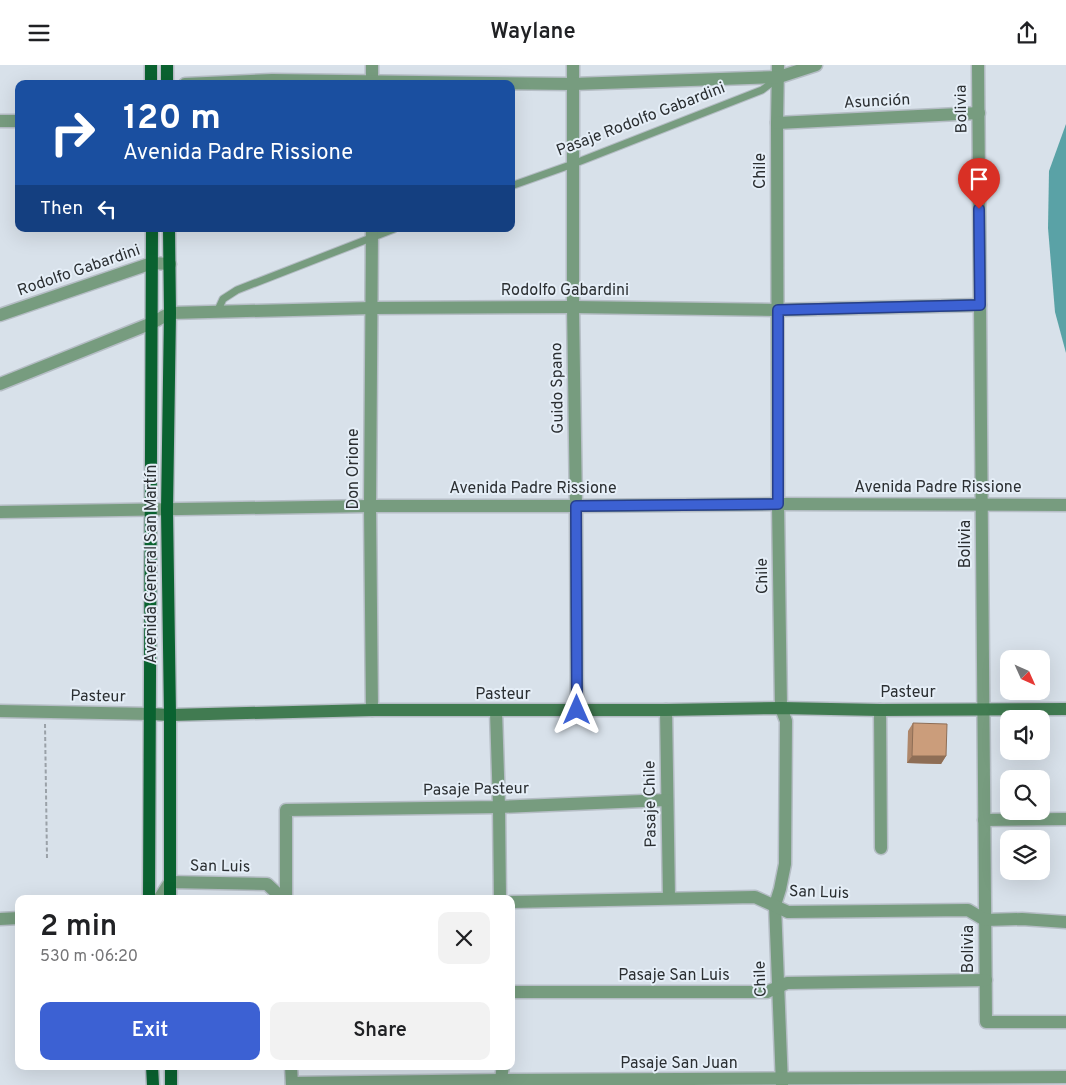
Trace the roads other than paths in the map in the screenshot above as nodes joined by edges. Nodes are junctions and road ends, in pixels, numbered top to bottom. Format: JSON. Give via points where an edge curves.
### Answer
{"nodes":[{"id":1,"x":151,"y":65,"type":"edge"},
{"id":2,"x":167,"y":65,"type":"edge"},
{"id":3,"x":372,"y":65,"type":"edge"},
{"id":4,"x":573,"y":65,"type":"edge"},
{"id":5,"x":816,"y":65,"type":"edge"},
{"id":6,"x":978,"y":65,"type":"edge"},
{"id":7,"x":778,"y":71,"type":"edge"},
{"id":8,"x":151,"y":80,"type":"edge"},
{"id":9,"x":167,"y":80,"type":"edge"},
{"id":10,"x":372,"y":80,"type":"edge"},
{"id":11,"x":515,"y":84,"type":"edge"},
{"id":12,"x":573,"y":84,"type":"junction"},
{"id":13,"x":978,"y":113,"type":"junction"},
{"id":14,"x":0,"y":121,"type":"edge"},
{"id":15,"x":15,"y":121,"type":"edge"},
{"id":16,"x":777,"y":123,"type":"junction"},
{"id":17,"x":573,"y":164,"type":"junction"},
{"id":18,"x":515,"y":185,"type":"edge"},
{"id":19,"x":152,"y":232,"type":"edge"},
{"id":20,"x":169,"y":232,"type":"edge"},
{"id":21,"x":372,"y":233,"type":"edge"},
{"id":22,"x":152,"y":263,"type":"junction"},
{"id":23,"x":170,"y":264,"type":"junction"},
{"id":24,"x":980,"y":305,"type":"junction"},
{"id":25,"x":573,"y":307,"type":"junction"},
{"id":26,"x":372,"y":308,"type":"junction"},
{"id":27,"x":778,"y":310,"type":"junction"},
{"id":28,"x":170,"y":313,"type":"junction"},
{"id":29,"x":216,"y":313,"type":"junction"},
{"id":30,"x":0,"y":315,"type":"edge"},
{"id":31,"x":152,"y":323,"type":"junction"},
{"id":32,"x":0,"y":384,"type":"edge"},
{"id":33,"x":778,"y":504,"type":"junction"},
{"id":34,"x":982,"y":504,"type":"junction"},
{"id":35,"x":1066,"y":505,"type":"edge"},
{"id":36,"x":370,"y":506,"type":"junction"},
{"id":37,"x":576,"y":506,"type":"junction"},
{"id":38,"x":152,"y":509,"type":"junction"},
{"id":39,"x":167,"y":509,"type":"junction"},
{"id":40,"x":0,"y":512,"type":"edge"},
{"id":41,"x":781,"y":708,"type":"junction"},
{"id":42,"x":983,"y":709,"type":"junction"},
{"id":43,"x":1066,"y":709,"type":"edge"},
{"id":44,"x":372,"y":710,"type":"junction"},
{"id":45,"x":577,"y":710,"type":"junction"},
{"id":46,"x":666,"y":710,"type":"junction"},
{"id":47,"x":880,"y":710,"type":"junction"},
{"id":48,"x":0,"y":711,"type":"edge"},
{"id":49,"x":496,"y":711,"type":"junction"},
{"id":50,"x":151,"y":714,"type":"junction"},
{"id":51,"x":170,"y":715,"type":"junction"},
{"id":52,"x":667,"y":800,"type":"junction"},
{"id":53,"x":499,"y":807,"type":"junction"},
{"id":54,"x":1066,"y":819,"type":"edge"},
{"id":55,"x":984,"y":820,"type":"junction"},
{"id":56,"x":881,"y":849,"type":"dead end"},
{"id":57,"x":170,"y":882,"type":"junction"},
{"id":58,"x":149,"y":895,"type":"edge"},
{"id":59,"x":161,"y":895,"type":"edge"},
{"id":60,"x":170,"y":895,"type":"edge"},
{"id":61,"x":279,"y":895,"type":"edge"},
{"id":62,"x":284,"y":895,"type":"edge"},
{"id":63,"x":500,"y":895,"type":"edge"},
{"id":64,"x":669,"y":898,"type":"junction"},
{"id":65,"x":515,"y":901,"type":"edge"},
{"id":66,"x":775,"y":905,"type":"junction"},
{"id":67,"x":15,"y":918,"type":"edge"},
{"id":68,"x":0,"y":919,"type":"edge"},
{"id":69,"x":985,"y":920,"type":"junction"},
{"id":70,"x":1066,"y":922,"type":"edge"},
{"id":71,"x":986,"y":980,"type":"junction"},
{"id":72,"x":777,"y":987,"type":"junction"},
{"id":73,"x":515,"y":992,"type":"edge"},
{"id":74,"x":1066,"y":1022,"type":"edge"},
{"id":75,"x":152,"y":1070,"type":"edge"},
{"id":76,"x":171,"y":1070,"type":"edge"},
{"id":77,"x":291,"y":1070,"type":"edge"},
{"id":78,"x":504,"y":1070,"type":"edge"},
{"id":79,"x":1066,"y":1077,"type":"edge"},
{"id":80,"x":781,"y":1082,"type":"edge"},
{"id":81,"x":500,"y":1083,"type":"edge"},
{"id":82,"x":636,"y":1083,"type":"edge"},
{"id":83,"x":292,"y":1084,"type":"edge"},
{"id":84,"x":153,"y":1085,"type":"edge"},
{"id":85,"x":171,"y":1085,"type":"edge"}],
"edges":[{"from":1,"to":8,"type":"main road"},
{"from":2,"to":9,"type":"main road"},
{"from":3,"to":10,"type":"street"},
{"from":4,"to":12,"type":"street","name":"Guido Spano"},
{"from":5,"to":7,"type":"street"},
{"from":6,"to":13,"type":"street","name":"Bolivia"},
{"from":7,"to":12,"type":"street"},
{"from":7,"to":16,"type":"street","name":"Chile"},
{"from":7,"to":17,"type":"lane","name":"Pasaje Rodolfo Gabardini","via":[[762,90]]},
{"from":11,"to":12,"type":"street"},
{"from":12,"to":17,"type":"street","name":"Guido Spano"},
{"from":13,"to":16,"type":"street","name":"Asunción"},
{"from":13,"to":24,"type":"street","name":"Bolivia"},
{"from":14,"to":15,"type":"street"},
{"from":16,"to":27,"type":"street","name":"Chile"},
{"from":17,"to":18,"type":"lane","name":"Pasaje Rodolfo Gabardini"},
{"from":17,"to":25,"type":"street","name":"Guido Spano"},
{"from":19,"to":22,"type":"main road","name":"Avenida General San Martín"},
{"from":20,"to":23,"type":"main road","name":"Avenida General San Martín"},
{"from":21,"to":26,"type":"street","name":"Don Orione"},
{"from":21,"to":29,"type":"lane","via":[[237,290],[223,299]]},
{"from":22,"to":23,"type":"street","name":"Rodolfo Gabardini"},
{"from":22,"to":30,"type":"street","name":"Rodolfo Gabardini"},
{"from":22,"to":31,"type":"main road","name":"Avenida General San Martín"},
{"from":23,"to":28,"type":"main road","name":"Avenida General San Martín"},
{"from":24,"to":27,"type":"street","name":"Rodolfo Gabardini"},
{"from":24,"to":34,"type":"street","name":"Bolivia"},
{"from":25,"to":26,"type":"street","name":"Rodolfo Gabardini"},
{"from":25,"to":27,"type":"street","name":"Rodolfo Gabardini"},
{"from":25,"to":37,"type":"street","name":"Guido Spano"},
{"from":26,"to":29,"type":"street","name":"Rodolfo Gabardini"},
{"from":26,"to":36,"type":"street","name":"Don Orione"},
{"from":27,"to":33,"type":"street","name":"Chile"},
{"from":28,"to":29,"type":"street","name":"Rodolfo Gabardini"},
{"from":28,"to":31,"type":"street","name":"Rodolfo Gabardini"},
{"from":28,"to":39,"type":"main road","name":"Avenida General San Martín"},
{"from":31,"to":32,"type":"street"},
{"from":31,"to":38,"type":"main road","name":"Avenida General San Martín"},
{"from":33,"to":34,"type":"street","name":"Avenida Padre Rissione"},
{"from":33,"to":37,"type":"street","name":"Avenida Padre Rissione"},
{"from":33,"to":41,"type":"street","name":"Chile"},
{"from":34,"to":35,"type":"street","name":"Avenida Padre Rissione"},
{"from":34,"to":42,"type":"street","name":"Bolivia"},
{"from":36,"to":37,"type":"street","name":"Avenida Padre Rissione"},
{"from":36,"to":39,"type":"street","name":"Avenida Padre Rissione"},
{"from":36,"to":44,"type":"street","name":"Don Orione"},
{"from":37,"to":45,"type":"street","name":"Guido Spano"},
{"from":38,"to":39,"type":"street","name":"Avenida Padre Rissione"},
{"from":38,"to":40,"type":"street","name":"Avenida Padre Rissione"},
{"from":38,"to":50,"type":"main road","name":"Avenida General San Martín"},
{"from":39,"to":51,"type":"main road","name":"Avenida General San Martín"},
{"from":41,"to":46,"type":"street","name":"Pasteur"},
{"from":41,"to":47,"type":"street","name":"Pasteur"},
{"from":41,"to":66,"type":"street","name":"Chile","via":[[786,721],[785,864]]},
{"from":42,"to":43,"type":"street","name":"Pasteur"},
{"from":42,"to":47,"type":"street","name":"Pasteur"},
{"from":42,"to":55,"type":"street","name":"Bolivia"},
{"from":44,"to":49,"type":"street","name":"Pasteur"},
{"from":44,"to":51,"type":"street","name":"Pasteur"},
{"from":45,"to":46,"type":"street","name":"Pasteur"},
{"from":45,"to":49,"type":"street","name":"Pasteur"},
{"from":46,"to":52,"type":"street","name":"Pasaje Chile"},
{"from":47,"to":56,"type":"street"},
{"from":48,"to":50,"type":"street","name":"Pasteur"},
{"from":49,"to":53,"type":"street"},
{"from":50,"to":51,"type":"street","name":"Pasteur"},
{"from":50,"to":58,"type":"main road","name":"Avenida General San Martín"},
{"from":51,"to":57,"type":"main road","name":"Avenida General San Martín"},
{"from":52,"to":53,"type":"street","name":"Pasaje Pasteur"},
{"from":52,"to":64,"type":"street","name":"Pasaje Chile"},
{"from":53,"to":62,"type":"street","name":"Pasaje Pasteur","via":[[286,810]]},
{"from":53,"to":63,"type":"street"},
{"from":54,"to":55,"type":"street"},
{"from":55,"to":69,"type":"street","name":"Bolivia"},
{"from":57,"to":59,"type":"street","name":"San Luis"},
{"from":57,"to":60,"type":"main road","name":"Avenida General San Martín"},
{"from":57,"to":61,"type":"street","name":"San Luis","via":[[267,884]]},
{"from":64,"to":65,"type":"street","name":"San Luis"},
{"from":64,"to":66,"type":"street","name":"San Luis","via":[[754,897]]},
{"from":66,"to":69,"type":"street","name":"San Luis","via":[[788,912],[968,910]]},
{"from":66,"to":72,"type":"street","name":"Chile"},
{"from":67,"to":68,"type":"street"},
{"from":69,"to":70,"type":"street","name":"San Luis"},
{"from":69,"to":71,"type":"street","name":"Bolivia"},
{"from":71,"to":72,"type":"street","name":"Pasaje San Luis","via":[[787,983]]},
{"from":71,"to":74,"type":"street","name":"Bolivia","via":[[986,1022]]},
{"from":72,"to":73,"type":"street","name":"Pasaje San Luis","via":[[767,992]]},
{"from":72,"to":80,"type":"street","name":"Chile"},
{"from":75,"to":84,"type":"main road"},
{"from":76,"to":85,"type":"main road"},
{"from":77,"to":83,"type":"street"},
{"from":78,"to":81,"type":"street"},
{"from":79,"to":80,"type":"street","name":"Pasaje San Juan"},
{"from":80,"to":82,"type":"street","name":"Pasaje San Juan"},
{"from":81,"to":82,"type":"street","name":"Pasaje San Juan"},
{"from":81,"to":83,"type":"street","name":"Pasaje San Juan"}]}
